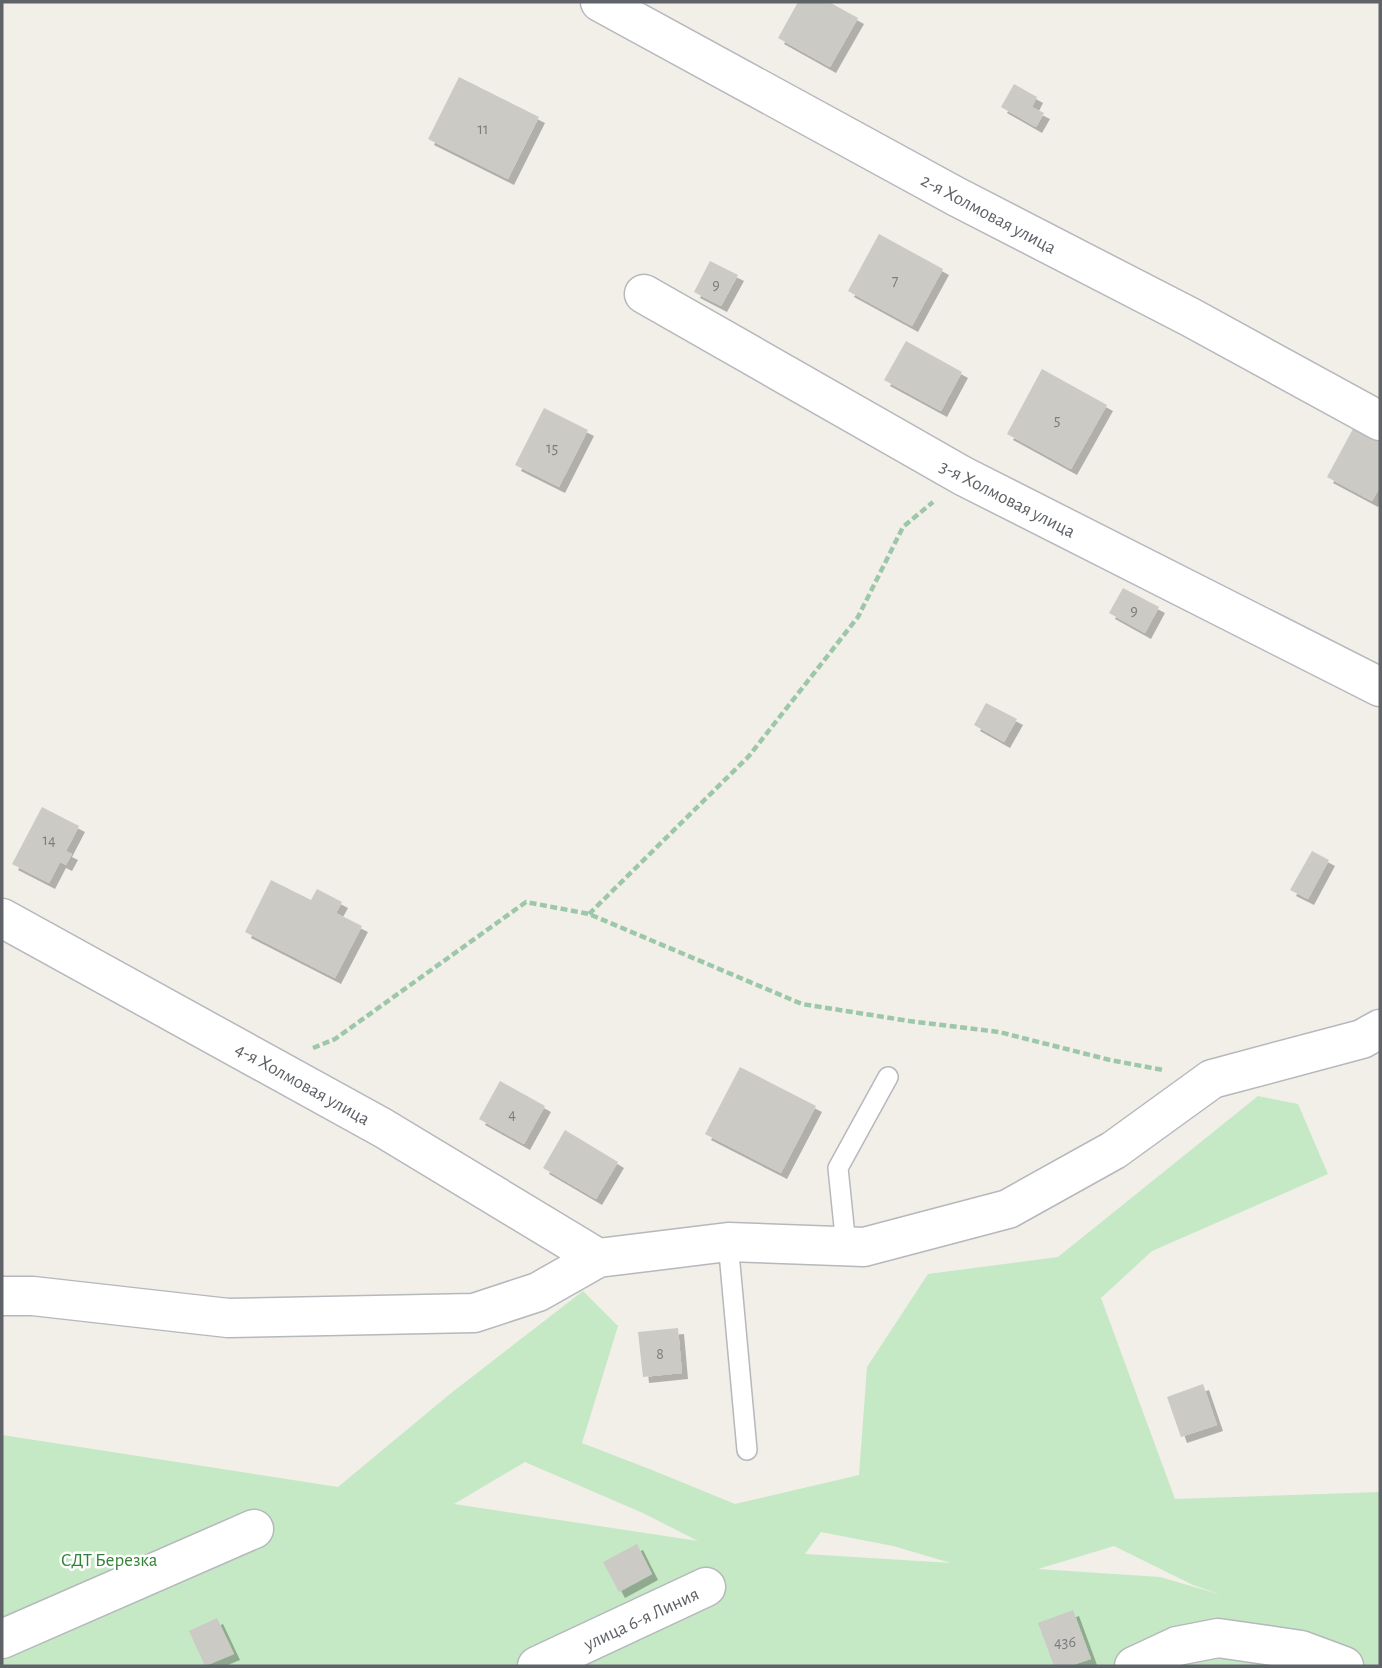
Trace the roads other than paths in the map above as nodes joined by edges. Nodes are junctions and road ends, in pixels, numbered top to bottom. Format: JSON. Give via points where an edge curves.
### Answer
{"nodes":[{"id":1,"x":600,"y":2,"type":"edge"},
{"id":2,"x":644,"y":294,"type":"dead end"},
{"id":3,"x":1380,"y":421,"type":"edge"},
{"id":4,"x":1380,"y":687,"type":"edge"},
{"id":5,"x":2,"y":918,"type":"edge"},
{"id":6,"x":1380,"y":1029,"type":"edge"},
{"id":7,"x":888,"y":1077,"type":"dead end"},
{"id":8,"x":728,"y":1242,"type":"junction"},
{"id":9,"x":846,"y":1246,"type":"junction"},
{"id":10,"x":598,"y":1258,"type":"junction"},
{"id":11,"x":2,"y":1296,"type":"edge"},
{"id":12,"x":747,"y":1450,"type":"dead end"},
{"id":13,"x":254,"y":1529,"type":"dead end"},
{"id":14,"x":706,"y":1587,"type":"dead end"},
{"id":15,"x":2,"y":1639,"type":"edge"},
{"id":16,"x":537,"y":1666,"type":"edge"},
{"id":17,"x":1134,"y":1666,"type":"edge"},
{"id":18,"x":1344,"y":1666,"type":"edge"}],
"edges":[{"from":1,"to":3,"type":"street","name":"2-я Холмовая улица"},
{"from":2,"to":4,"type":"street","name":"3-я Холмовая улица","via":[[963,476]]},
{"from":5,"to":10,"type":"street","name":"4-я Холмовая улица","via":[[383,1128]]},
{"from":6,"to":9,"type":"street","via":[[1362,1039],[1212,1079],[1114,1150],[1008,1209],[864,1247]]},
{"from":7,"to":9,"type":"lane","via":[[838,1168]]},
{"from":8,"to":9,"type":"street"},
{"from":8,"to":10,"type":"street"},
{"from":8,"to":12,"type":"lane"},
{"from":10,"to":11,"type":"street","via":[[538,1292],[474,1313],[228,1318]]},
{"from":13,"to":15,"type":"street"},
{"from":14,"to":16,"type":"street","name":"улица 6-я Линия"},
{"from":17,"to":18,"type":"street","via":[[1177,1646],[1218,1638],[1301,1650]]}]}
